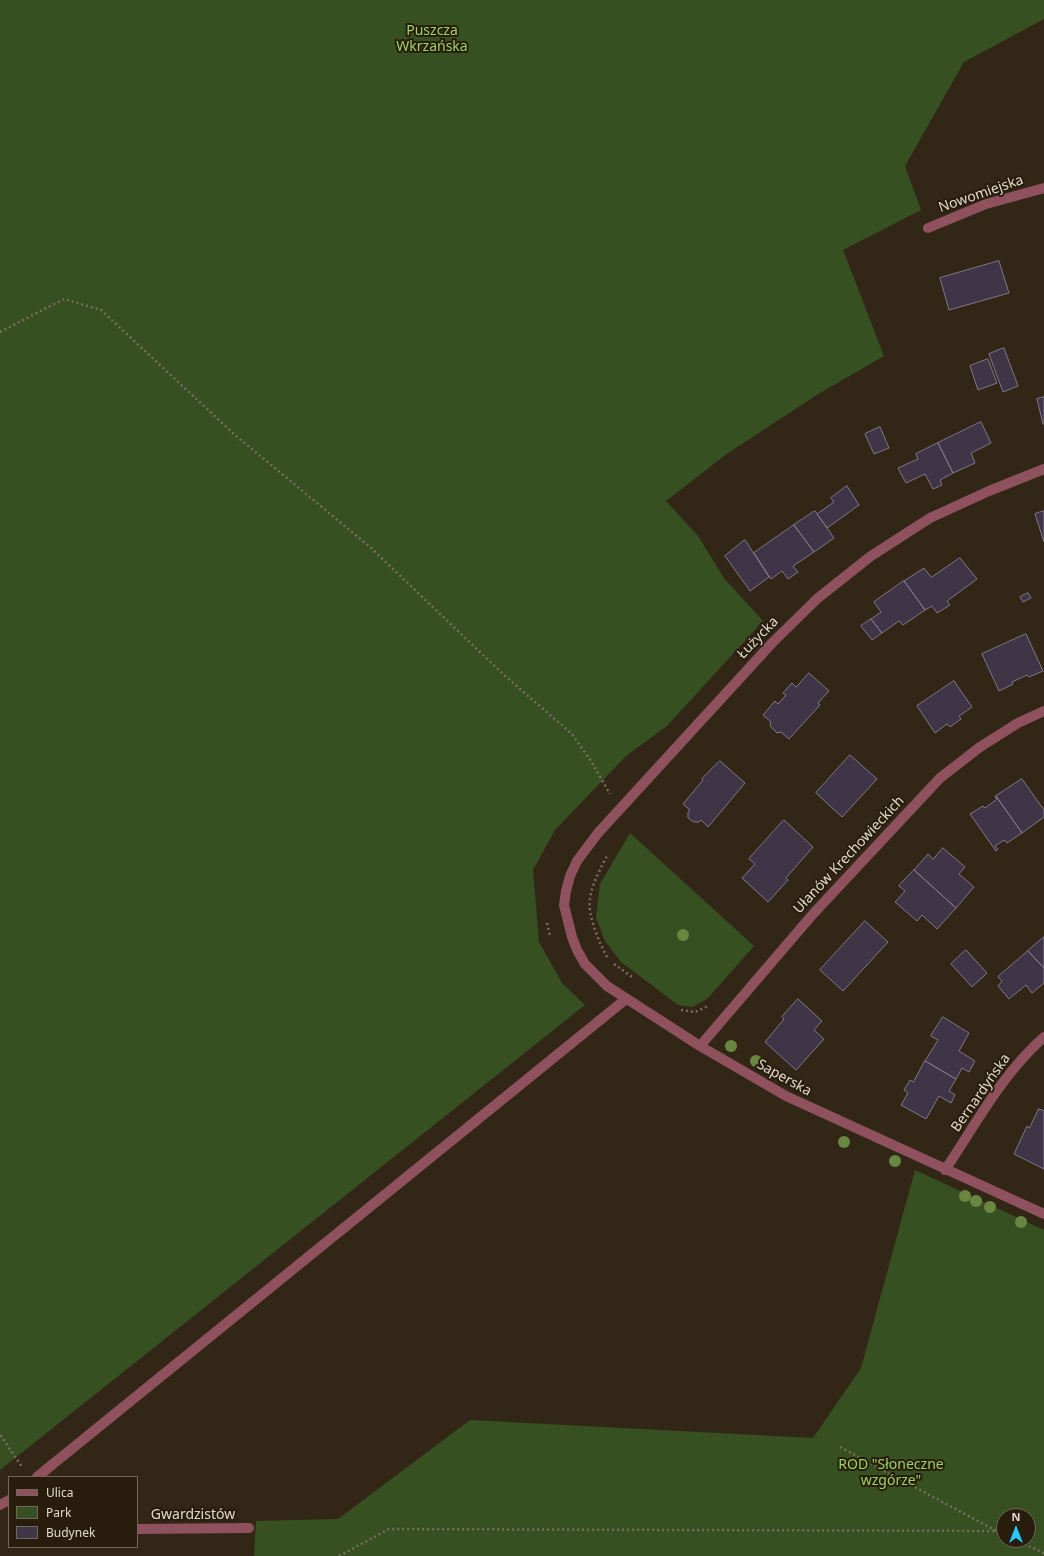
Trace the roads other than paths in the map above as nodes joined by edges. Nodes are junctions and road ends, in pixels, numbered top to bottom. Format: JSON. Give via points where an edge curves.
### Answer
{"nodes":[{"id":1,"x":1044,"y":188,"type":"edge"},
{"id":2,"x":928,"y":228,"type":"dead end"},
{"id":3,"x":1044,"y":469,"type":"edge"},
{"id":4,"x":1044,"y":711,"type":"edge"},
{"id":5,"x":564,"y":905,"type":"joint"},
{"id":6,"x":626,"y":999,"type":"junction"},
{"id":7,"x":1044,"y":1037,"type":"edge"},
{"id":8,"x":700,"y":1046,"type":"junction"},
{"id":9,"x":945,"y":1170,"type":"junction"},
{"id":10,"x":1044,"y":1214,"type":"edge"},
{"id":11,"x":38,"y":1476,"type":"edge"},
{"id":12,"x":249,"y":1528,"type":"dead end"},
{"id":13,"x":138,"y":1529,"type":"edge"}],
"edges":[{"from":1,"to":2,"type":"street","name":"Nowomiejska","via":[[986,204]]},
{"from":3,"to":5,"type":"street","name":"Łużycka","via":[[930,518],[871,556],[818,598],[773,642],[598,833],[577,861],[570,876]]},
{"from":4,"to":8,"type":"street","name":"Ułanów Krechowieckich","via":[[1018,723],[980,747],[940,778],[813,914]]},
{"from":5,"to":6,"type":"street","name":"Saperska","via":[[572,937],[585,964]]},
{"from":6,"to":8,"type":"street","name":"Saperska"},
{"from":6,"to":11,"type":"street"},
{"from":7,"to":9,"type":"street","name":"Bernardyńska","via":[[1000,1085]]},
{"from":8,"to":9,"type":"street","name":"Saperska","via":[[786,1096]]},
{"from":9,"to":10,"type":"street","name":"Saperska"},
{"from":12,"to":13,"type":"street","name":"Gwardzistów"}]}
